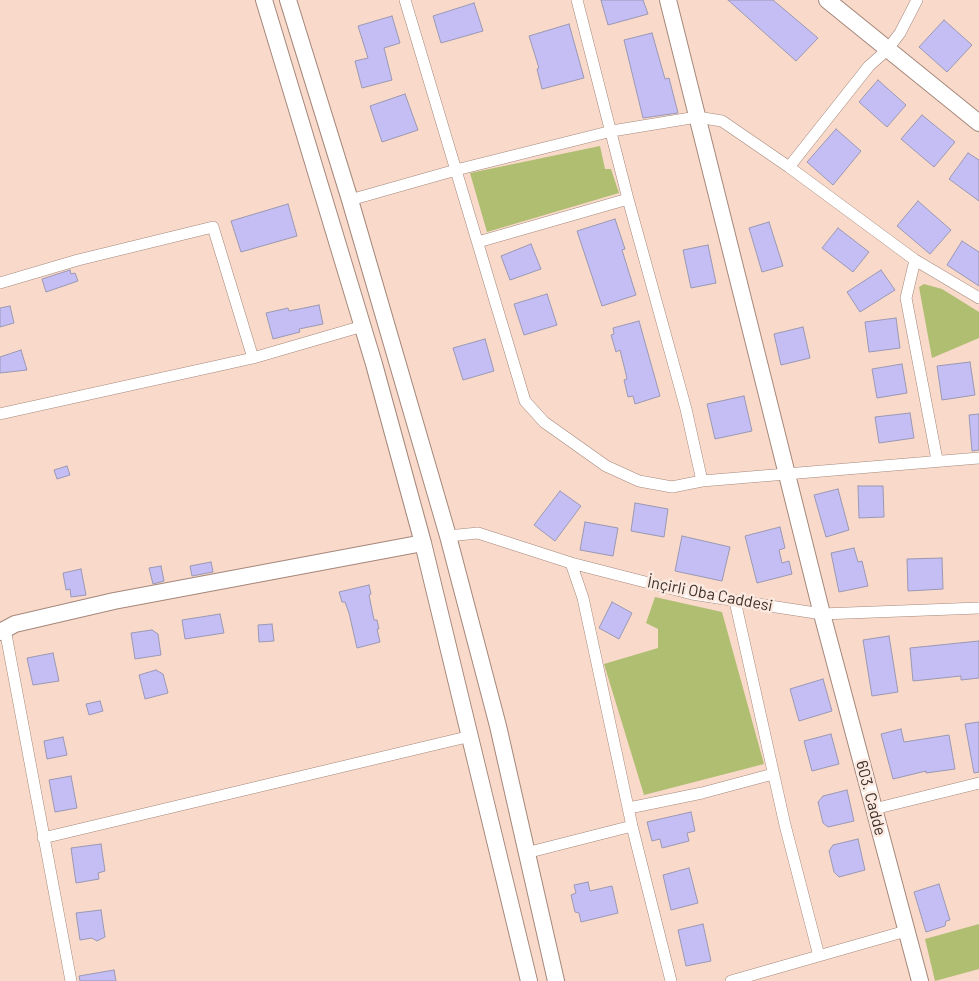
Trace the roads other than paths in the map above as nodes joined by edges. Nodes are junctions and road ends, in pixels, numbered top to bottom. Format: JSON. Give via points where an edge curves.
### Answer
{"nodes":[{"id":1,"x":264,"y":0,"type":"edge"},
{"id":2,"x":288,"y":0,"type":"edge"},
{"id":3,"x":405,"y":0,"type":"edge"},
{"id":4,"x":578,"y":0,"type":"edge"},
{"id":5,"x":668,"y":0,"type":"edge"},
{"id":6,"x":827,"y":0,"type":"edge"},
{"id":7,"x":917,"y":0,"type":"edge"},
{"id":8,"x":887,"y":50,"type":"junction"},
{"id":9,"x":697,"y":117,"type":"junction"},
{"id":10,"x":979,"y":123,"type":"edge"},
{"id":11,"x":612,"y":132,"type":"junction"},
{"id":12,"x":789,"y":167,"type":"junction"},
{"id":13,"x":456,"y":170,"type":"junction"},
{"id":14,"x":628,"y":199,"type":"junction"},
{"id":15,"x":350,"y":200,"type":"junction"},
{"id":16,"x":478,"y":242,"type":"junction"},
{"id":17,"x":915,"y":260,"type":"junction"},
{"id":18,"x":0,"y":283,"type":"edge"},
{"id":19,"x":979,"y":298,"type":"edge"},
{"id":20,"x":362,"y":326,"type":"junction"},
{"id":21,"x":253,"y":358,"type":"junction"},
{"id":22,"x":0,"y":414,"type":"edge"},
{"id":23,"x":979,"y":458,"type":"edge"},
{"id":24,"x":937,"y":460,"type":"junction"},
{"id":25,"x":786,"y":475,"type":"junction"},
{"id":26,"x":702,"y":481,"type":"junction"},
{"id":27,"x":448,"y":536,"type":"junction"},
{"id":28,"x":423,"y":543,"type":"junction"},
{"id":29,"x":571,"y":562,"type":"junction"},
{"id":30,"x":735,"y":601,"type":"junction"},
{"id":31,"x":979,"y":608,"type":"edge"},
{"id":32,"x":822,"y":614,"type":"junction"},
{"id":33,"x":2,"y":631,"type":"edge"},
{"id":34,"x":471,"y":736,"type":"junction"},
{"id":35,"x":773,"y":774,"type":"junction"},
{"id":36,"x":979,"y":783,"type":"edge"},
{"id":37,"x":629,"y":808,"type":"junction"},
{"id":38,"x":874,"y":809,"type":"junction"},
{"id":39,"x":632,"y":826,"type":"junction"},
{"id":40,"x":43,"y":838,"type":"junction"},
{"id":41,"x":526,"y":853,"type":"junction"},
{"id":42,"x":906,"y":931,"type":"junction"},
{"id":43,"x":819,"y":956,"type":"junction"},
{"id":44,"x":71,"y":981,"type":"edge"},
{"id":45,"x":529,"y":981,"type":"edge"},
{"id":46,"x":556,"y":981,"type":"edge"},
{"id":47,"x":670,"y":981,"type":"edge"},
{"id":48,"x":731,"y":981,"type":"edge"},
{"id":49,"x":920,"y":981,"type":"edge"}],
"edges":[{"from":1,"to":20,"type":"main road"},
{"from":2,"to":15,"type":"main road"},
{"from":3,"to":13,"type":"street"},
{"from":4,"to":11,"type":"street"},
{"from":5,"to":9,"type":"main road","name":"603. Cadde"},
{"from":6,"to":8,"type":"main road"},
{"from":7,"to":8,"type":"street"},
{"from":8,"to":10,"type":"main road"},
{"from":8,"to":12,"type":"street","via":[[869,66]]},
{"from":9,"to":11,"type":"street"},
{"from":9,"to":12,"type":"street","via":[[722,121]]},
{"from":9,"to":25,"type":"main road","name":"603. Cadde"},
{"from":11,"to":13,"type":"street"},
{"from":11,"to":14,"type":"street"},
{"from":12,"to":17,"type":"street"},
{"from":13,"to":15,"type":"street"},
{"from":13,"to":16,"type":"street"},
{"from":14,"to":16,"type":"street"},
{"from":14,"to":26,"type":"street","via":[[686,409]]},
{"from":15,"to":27,"type":"main road"},
{"from":16,"to":26,"type":"street","via":[[525,401],[544,422],[606,466],[639,481],[672,486]]},
{"from":17,"to":19,"type":"street"},
{"from":17,"to":24,"type":"street","via":[[906,298]]},
{"from":18,"to":21,"type":"street","via":[[213,227]]},
{"from":20,"to":21,"type":"street"},
{"from":20,"to":28,"type":"main road"},
{"from":21,"to":22,"type":"street"},
{"from":23,"to":24,"type":"street"},
{"from":24,"to":25,"type":"street"},
{"from":25,"to":26,"type":"street"},
{"from":25,"to":32,"type":"main road","name":"603. Cadde"},
{"from":27,"to":29,"type":"street","name":"İnçirli Oba Caddesi","via":[[478,533]]},
{"from":27,"to":41,"type":"main road","via":[[498,726]]},
{"from":28,"to":33,"type":"main road","via":[[114,601],[15,624]]},
{"from":28,"to":34,"type":"main road"},
{"from":29,"to":30,"type":"street","name":"İnçirli Oba Caddesi","via":[[692,594]]},
{"from":29,"to":37,"type":"street","via":[[583,598]]},
{"from":30,"to":32,"type":"street","name":"İnçirli Oba Caddesi"},
{"from":30,"to":35,"type":"street"},
{"from":31,"to":32,"type":"street","name":"İnçirli Oba Caddesi"},
{"from":32,"to":38,"type":"main road","name":"603. Cadde"},
{"from":33,"to":40,"type":"street"},
{"from":34,"to":40,"type":"street"},
{"from":34,"to":45,"type":"main road"},
{"from":35,"to":37,"type":"street"},
{"from":35,"to":43,"type":"street"},
{"from":36,"to":38,"type":"street"},
{"from":37,"to":39,"type":"street"},
{"from":38,"to":42,"type":"main road","name":"603. Cadde"},
{"from":39,"to":41,"type":"street"},
{"from":39,"to":47,"type":"street"},
{"from":40,"to":44,"type":"street"},
{"from":41,"to":46,"type":"main road"},
{"from":42,"to":43,"type":"street"},
{"from":42,"to":49,"type":"main road","name":"603. Cadde"},
{"from":43,"to":48,"type":"street"}]}
